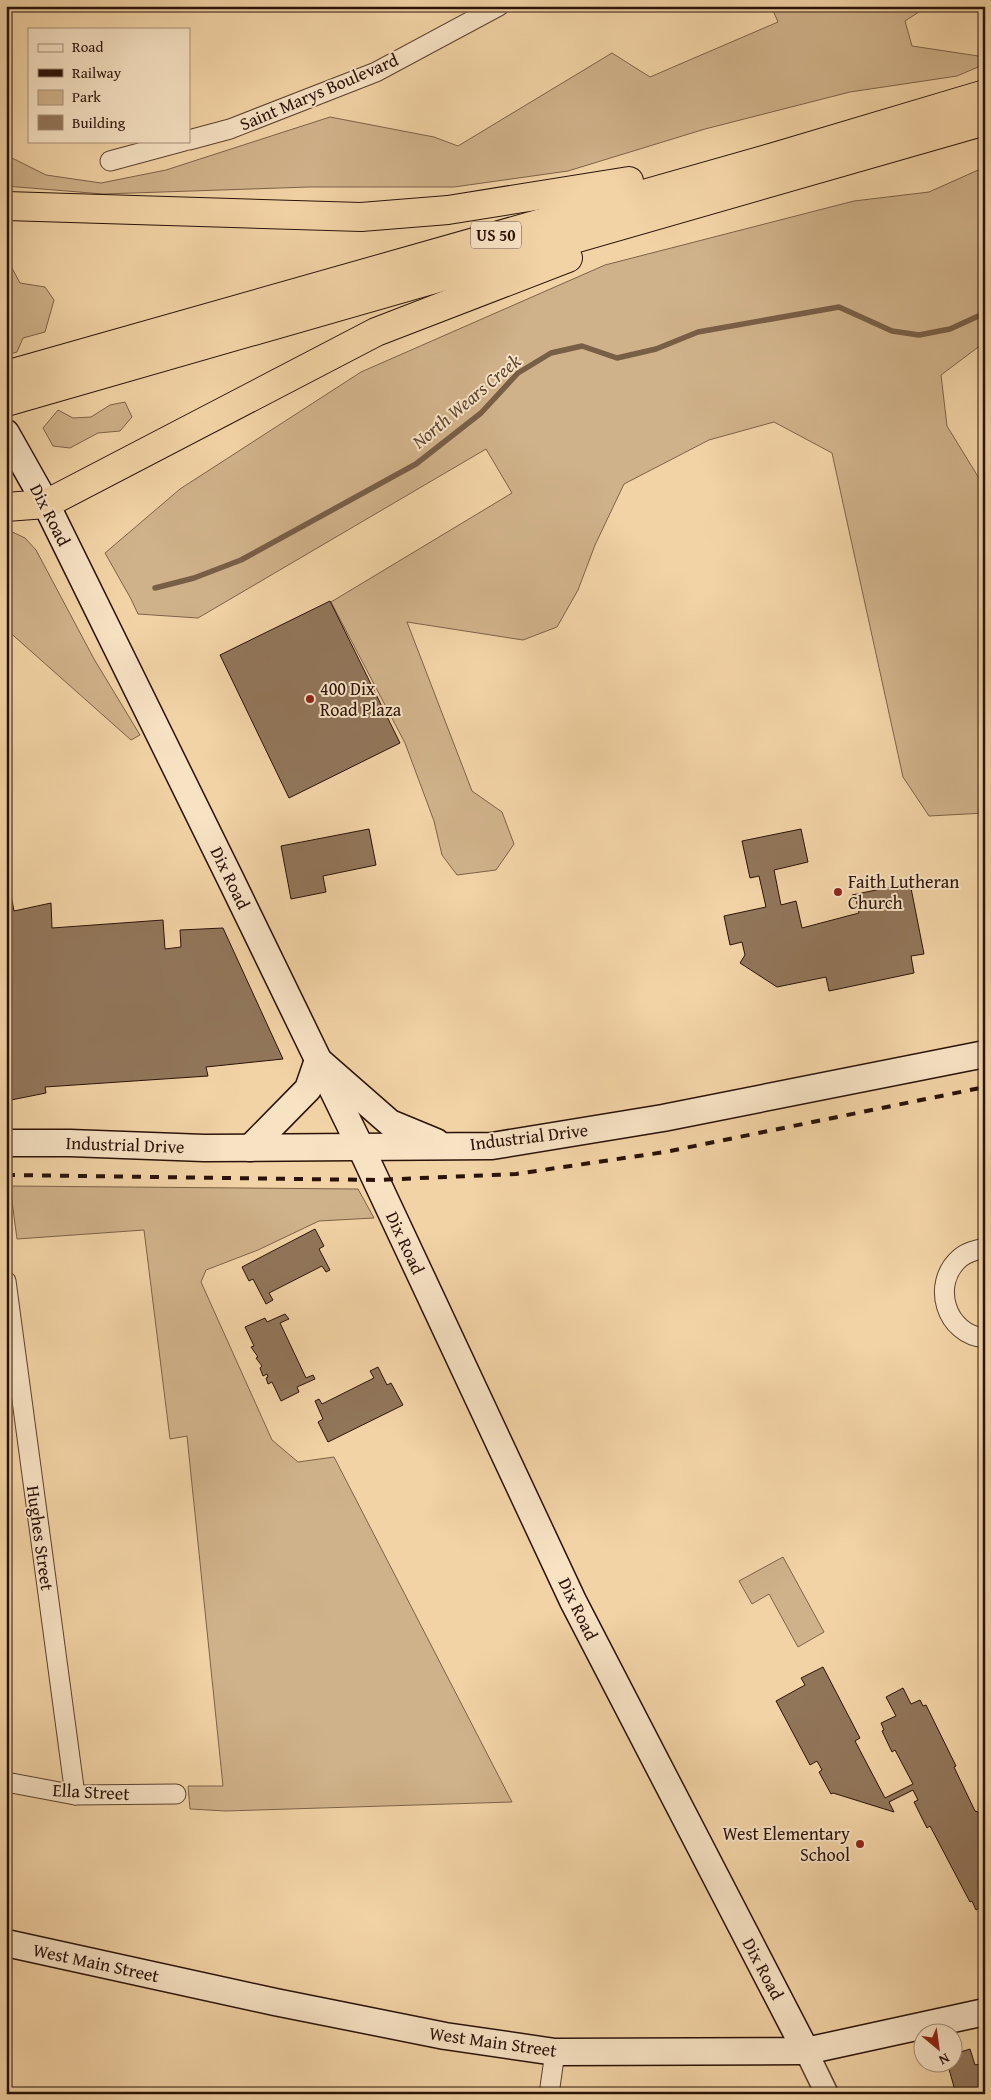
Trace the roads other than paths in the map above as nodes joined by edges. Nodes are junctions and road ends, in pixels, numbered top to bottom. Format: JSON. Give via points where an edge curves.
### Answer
{"nodes":[{"id":1,"x":499,"y":6,"type":"edge"},
{"id":2,"x":985,"y":94,"type":"edge"},
{"id":3,"x":985,"y":121,"type":"edge"},
{"id":4,"x":190,"y":140,"type":"edge"},
{"id":5,"x":180,"y":142,"type":"edge"},
{"id":6,"x":774,"y":157,"type":"junction"},
{"id":7,"x":110,"y":161,"type":"dead end"},
{"id":8,"x":740,"y":192,"type":"junction"},
{"id":9,"x":6,"y":206,"type":"edge"},
{"id":10,"x":6,"y":375,"type":"edge"},
{"id":11,"x":6,"y":402,"type":"edge"},
{"id":12,"x":8,"y":437,"type":"edge"},
{"id":13,"x":46,"y":504,"type":"junction"},
{"id":14,"x":6,"y":507,"type":"edge"},
{"id":15,"x":985,"y":1054,"type":"edge"},
{"id":16,"x":318,"y":1060,"type":"junction"},
{"id":17,"x":6,"y":1143,"type":"edge"},
{"id":18,"x":446,"y":1146,"type":"junction"},
{"id":19,"x":250,"y":1148,"type":"junction"},
{"id":20,"x":361,"y":1148,"type":"junction"},
{"id":21,"x":985,"y":1248,"type":"edge"},
{"id":22,"x":6,"y":1281,"type":"edge"},
{"id":23,"x":985,"y":1338,"type":"edge"},
{"id":24,"x":10,"y":1341,"type":"edge"},
{"id":25,"x":6,"y":1782,"type":"edge"},
{"id":26,"x":176,"y":1794,"type":"dead end"},
{"id":27,"x":75,"y":1795,"type":"junction"},
{"id":28,"x":6,"y":1943,"type":"edge"},
{"id":29,"x":985,"y":2012,"type":"edge"},
{"id":30,"x":806,"y":2051,"type":"junction"},
{"id":31,"x":555,"y":2052,"type":"junction"},
{"id":32,"x":549,"y":2094,"type":"edge"},
{"id":33,"x":827,"y":2094,"type":"edge"}],
"edges":[{"from":1,"to":4,"type":"street","name":"Saint Marys Boulevard","via":[[376,72],[230,129]]},
{"from":2,"to":6,"type":"highway","number":"US 50"},
{"from":3,"to":8,"type":"highway","number":"US 50"},
{"from":5,"to":7,"type":"street"},
{"from":6,"to":9,"type":"highway","via":[[448,210],[360,217]]},
{"from":6,"to":10,"type":"highway","number":"US 50"},
{"from":8,"to":11,"type":"highway","number":"US 50"},
{"from":8,"to":13,"type":"highway","via":[[376,332]]},
{"from":12,"to":13,"type":"main road","name":"Dix Road"},
{"from":13,"to":14,"type":"highway"},
{"from":13,"to":16,"type":"main road","name":"Dix Road"},
{"from":15,"to":18,"type":"main road","name":"Industrial Drive","via":[[663,1118],[492,1146]]},
{"from":16,"to":18,"type":"main road","via":[[390,1123]]},
{"from":16,"to":19,"type":"main road","via":[[308,1089]]},
{"from":16,"to":20,"type":"main road","name":"Dix Road"},
{"from":17,"to":19,"type":"main road","name":"Industrial Drive"},
{"from":18,"to":20,"type":"main road","name":"Industrial Drive"},
{"from":19,"to":20,"type":"main road","name":"Industrial Drive"},
{"from":20,"to":30,"type":"main road","name":"Dix Road","via":[[573,1601]]},
{"from":21,"to":23,"type":"street","via":[[971,1251],[955,1264],[945,1283],[944,1297],[955,1322],[965,1332]]},
{"from":22,"to":24,"type":"street","name":"Hughes Street"},
{"from":24,"to":27,"type":"street","name":"Hughes Street"},
{"from":25,"to":27,"type":"street","name":"Ella Street"},
{"from":26,"to":27,"type":"street","name":"Ella Street"},
{"from":28,"to":31,"type":"main road","name":"West Main Street","via":[[416,2030]]},
{"from":29,"to":30,"type":"main road","name":"West Main Street"},
{"from":30,"to":31,"type":"main road","name":"West Main Street"},
{"from":30,"to":33,"type":"street"},
{"from":31,"to":32,"type":"street"}]}
